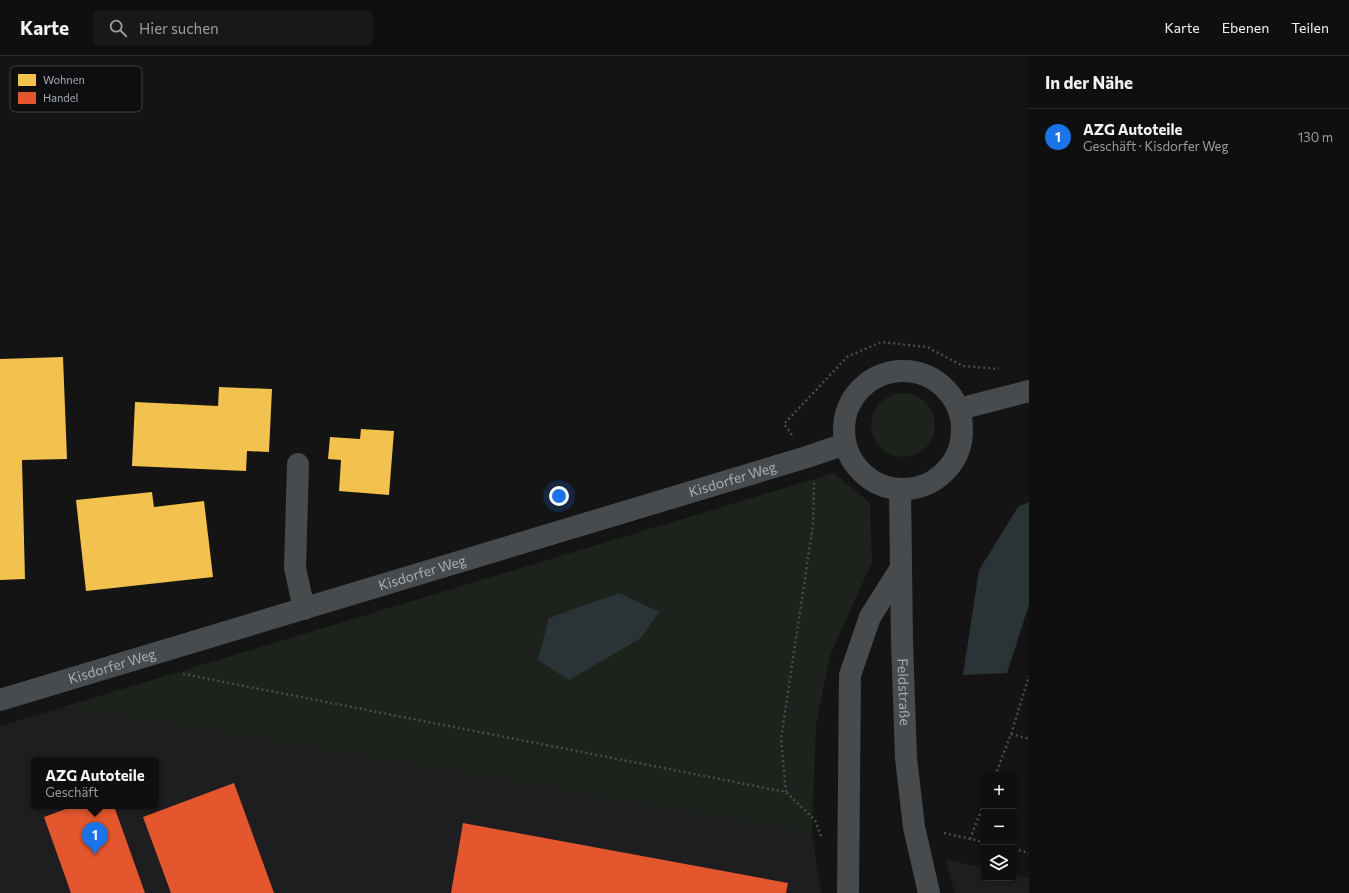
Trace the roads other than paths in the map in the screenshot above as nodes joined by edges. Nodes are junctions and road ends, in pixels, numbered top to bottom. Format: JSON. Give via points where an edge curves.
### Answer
{"nodes":[{"id":1,"x":1029,"y":391,"type":"edge"},
{"id":2,"x":959,"y":409,"type":"junction"},
{"id":3,"x":845,"y":444,"type":"junction"},
{"id":4,"x":298,"y":464,"type":"dead end"},
{"id":5,"x":900,"y":490,"type":"junction"},
{"id":6,"x":901,"y":568,"type":"junction"},
{"id":7,"x":304,"y":609,"type":"junction"},
{"id":8,"x":0,"y":700,"type":"edge"},
{"id":9,"x":848,"y":893,"type":"edge"},
{"id":10,"x":929,"y":893,"type":"edge"}],
"edges":[{"from":1,"to":2,"type":"street"},
{"from":2,"to":3,"type":"street","via":[[949,392],[934,379],[915,371],[889,372],[876,376],[860,388],[849,405],[843,424]]},
{"from":2,"to":5,"type":"street","via":[[962,428],[960,448],[951,465],[931,482]]},
{"from":3,"to":5,"type":"street","via":[[852,462],[864,476],[881,486]]},
{"from":3,"to":7,"type":"street","name":"Kisdorfer Weg"},
{"from":4,"to":7,"type":"street","via":[[295,568]]},
{"from":5,"to":6,"type":"street","name":"Feldstraße"},
{"from":6,"to":9,"type":"street","via":[[870,617],[850,675]]},
{"from":6,"to":10,"type":"street","name":"Feldstraße","via":[[906,758],[914,827]]},
{"from":7,"to":8,"type":"street","name":"Kisdorfer Weg"}]}
